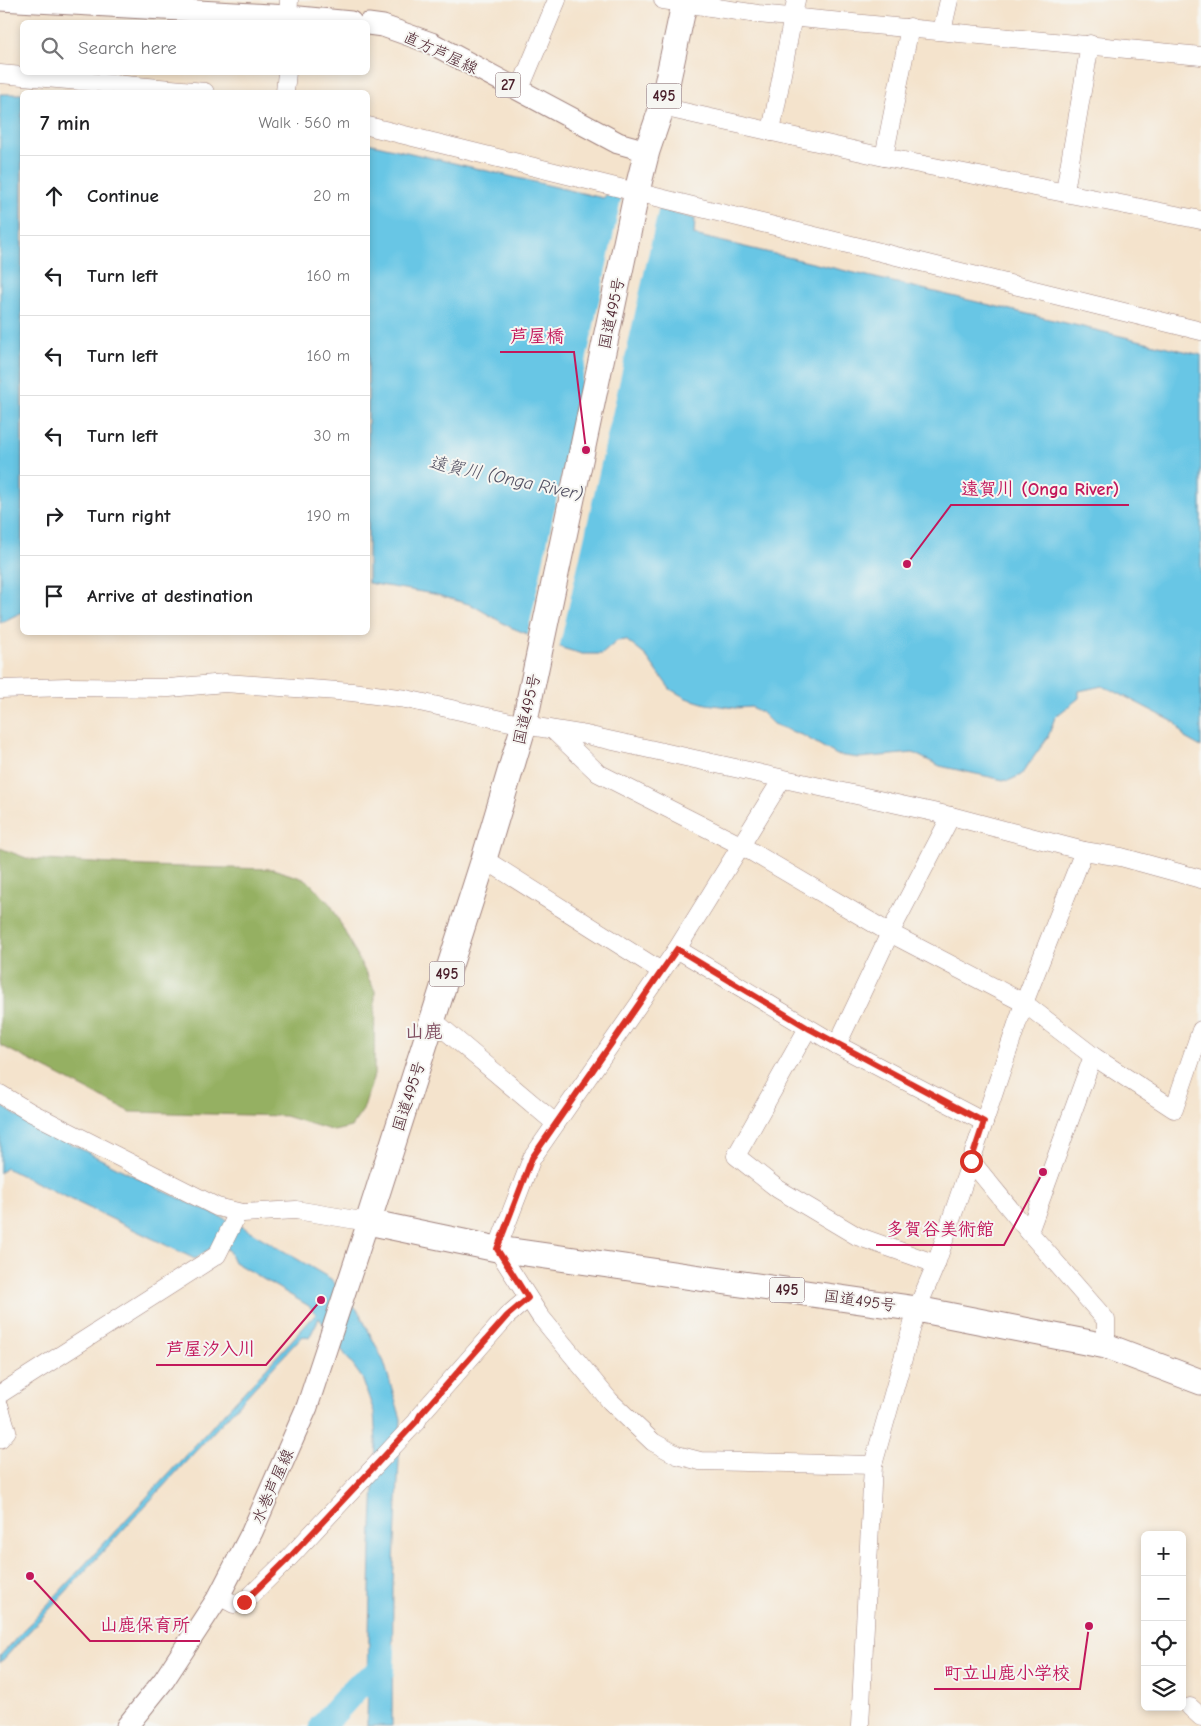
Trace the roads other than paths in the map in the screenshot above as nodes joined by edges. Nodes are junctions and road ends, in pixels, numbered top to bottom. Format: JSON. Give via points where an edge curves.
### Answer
{"nodes":[{"id":1,"x":0,"y":0,"type":"edge"},
{"id":2,"x":557,"y":0,"type":"edge"},
{"id":3,"x":796,"y":0,"type":"edge"},
{"id":4,"x":948,"y":0,"type":"edge"},
{"id":5,"x":677,"y":1,"type":"edge"},
{"id":6,"x":289,"y":13,"type":"edge"},
{"id":7,"x":794,"y":18,"type":"junction"},
{"id":8,"x":337,"y":20,"type":"edge"},
{"id":9,"x":370,"y":24,"type":"edge"},
{"id":10,"x":910,"y":28,"type":"junction"},
{"id":11,"x":942,"y":31,"type":"junction"},
{"id":12,"x":1090,"y":44,"type":"junction"},
{"id":13,"x":1201,"y":56,"type":"edge"},
{"id":14,"x":0,"y":74,"type":"edge"},
{"id":15,"x":286,"y":75,"type":"edge"},
{"id":16,"x":182,"y":90,"type":"edge"},
{"id":17,"x":285,"y":90,"type":"edge"},
{"id":18,"x":519,"y":91,"type":"junction"},
{"id":19,"x":662,"y":107,"type":"junction"},
{"id":20,"x":370,"y":126,"type":"edge"},
{"id":21,"x":772,"y":132,"type":"junction"},
{"id":22,"x":647,"y":151,"type":"junction"},
{"id":23,"x":884,"y":157,"type":"junction"},
{"id":24,"x":637,"y":191,"type":"junction"},
{"id":25,"x":1065,"y":191,"type":"junction"},
{"id":26,"x":1201,"y":220,"type":"edge"},
{"id":27,"x":1201,"y":331,"type":"edge"},
{"id":28,"x":0,"y":689,"type":"edge"},
{"id":29,"x":524,"y":725,"type":"junction"},
{"id":30,"x":553,"y":730,"type":"junction"},
{"id":31,"x":782,"y":779,"type":"junction"},
{"id":32,"x":951,"y":816,"type":"junction"},
{"id":33,"x":742,"y":846,"type":"junction"},
{"id":34,"x":1084,"y":851,"type":"junction"},
{"id":35,"x":484,"y":859,"type":"junction"},
{"id":36,"x":1201,"y":879,"type":"edge"},
{"id":37,"x":890,"y":933,"type":"junction"},
{"id":38,"x":677,"y":949,"type":"junction"},
{"id":39,"x":661,"y":971,"type":"junction"},
{"id":40,"x":1024,"y":1003,"type":"junction"},
{"id":41,"x":433,"y":1020,"type":"junction"},
{"id":42,"x":808,"y":1028,"type":"junction"},
{"id":43,"x":1201,"y":1030,"type":"edge"},
{"id":44,"x":837,"y":1045,"type":"junction"},
{"id":45,"x":1093,"y":1056,"type":"junction"},
{"id":46,"x":0,"y":1094,"type":"edge"},
{"id":47,"x":984,"y":1122,"type":"junction"},
{"id":48,"x":555,"y":1123,"type":"junction"},
{"id":49,"x":971,"y":1161,"type":"junction"},
{"id":50,"x":239,"y":1214,"type":"junction"},
{"id":51,"x":368,"y":1222,"type":"junction"},
{"id":52,"x":1029,"y":1232,"type":"junction"},
{"id":53,"x":497,"y":1249,"type":"junction"},
{"id":54,"x":936,"y":1264,"type":"junction"},
{"id":55,"x":528,"y":1298,"type":"junction"},
{"id":56,"x":917,"y":1309,"type":"junction"},
{"id":57,"x":1106,"y":1346,"type":"junction"},
{"id":58,"x":1201,"y":1382,"type":"edge"},
{"id":59,"x":0,"y":1394,"type":"edge"},
{"id":60,"x":0,"y":1408,"type":"edge"},
{"id":61,"x":0,"y":1438,"type":"edge"},
{"id":62,"x":873,"y":1465,"type":"junction"},
{"id":63,"x":218,"y":1596,"type":"junction"},
{"id":64,"x":127,"y":1726,"type":"edge"},
{"id":65,"x":860,"y":1726,"type":"edge"}],
"edges":[{"from":1,"to":6,"type":"main road"},
{"from":2,"to":18,"type":"street"},
{"from":3,"to":7,"type":"street"},
{"from":4,"to":11,"type":"street"},
{"from":5,"to":7,"type":"street"},
{"from":5,"to":19,"type":"highway","name":"国道495号","number":"495"},
{"from":6,"to":8,"type":"main road"},
{"from":7,"to":10,"type":"street"},
{"from":7,"to":21,"type":"street"},
{"from":9,"to":18,"type":"main road","name":"直方芦屋線","number":"27","via":[[431,43]]},
{"from":10,"to":11,"type":"street"},
{"from":10,"to":23,"type":"street"},
{"from":11,"to":12,"type":"street"},
{"from":12,"to":13,"type":"street"},
{"from":12,"to":25,"type":"street"},
{"from":14,"to":16,"type":"street"},
{"from":15,"to":17,"type":"street"},
{"from":18,"to":22,"type":"main road","name":"直方芦屋線","number":"27","via":[[618,143]]},
{"from":19,"to":21,"type":"street"},
{"from":19,"to":22,"type":"highway","name":"国道495号","number":"495"},
{"from":20,"to":24,"type":"street"},
{"from":21,"to":23,"type":"street"},
{"from":22,"to":24,"type":"highway","name":"国道495号","number":"495"},
{"from":23,"to":25,"type":"street"},
{"from":24,"to":27,"type":"street"},
{"from":24,"to":29,"type":"highway","name":"国道495号","number":"495"},
{"from":25,"to":26,"type":"street"},
{"from":28,"to":29,"type":"street","via":[[169,688],[225,683],[406,699]]},
{"from":29,"to":30,"type":"street"},
{"from":29,"to":35,"type":"highway","name":"国道495号","number":"495"},
{"from":30,"to":31,"type":"street"},
{"from":30,"to":33,"type":"street","via":[[598,773]]},
{"from":31,"to":32,"type":"street"},
{"from":31,"to":33,"type":"street"},
{"from":32,"to":34,"type":"street"},
{"from":32,"to":37,"type":"street"},
{"from":33,"to":37,"type":"street"},
{"from":33,"to":38,"type":"street"},
{"from":34,"to":36,"type":"street","via":[[1121,857]]},
{"from":34,"to":40,"type":"street"},
{"from":35,"to":39,"type":"street"},
{"from":35,"to":41,"type":"highway","name":"国道495号","number":"495"},
{"from":37,"to":40,"type":"street"},
{"from":37,"to":44,"type":"street"},
{"from":38,"to":39,"type":"street"},
{"from":38,"to":42,"type":"street"},
{"from":39,"to":48,"type":"street"},
{"from":40,"to":45,"type":"street"},
{"from":40,"to":47,"type":"street"},
{"from":41,"to":48,"type":"street"},
{"from":41,"to":51,"type":"highway","name":"国道495号","number":"495"},
{"from":42,"to":44,"type":"street"},
{"from":42,"to":54,"type":"street","via":[[736,1156],[778,1189],[857,1236]]},
{"from":43,"to":45,"type":"street","via":[[1174,1109]]},
{"from":44,"to":47,"type":"street"},
{"from":45,"to":52,"type":"street"},
{"from":46,"to":50,"type":"street","via":[[217,1206]]},
{"from":47,"to":49,"type":"street"},
{"from":48,"to":53,"type":"street","via":[[532,1158]]},
{"from":49,"to":52,"type":"street"},
{"from":49,"to":54,"type":"street"},
{"from":50,"to":51,"type":"street","via":[[296,1210]]},
{"from":50,"to":59,"type":"street","via":[[218,1256]]},
{"from":51,"to":53,"type":"highway","name":"国道495号","number":"495"},
{"from":51,"to":63,"type":"main road","name":"水巻芦屋線","via":[[307,1407],[252,1532]]},
{"from":52,"to":57,"type":"street","via":[[1106,1320]]},
{"from":53,"to":55,"type":"street"},
{"from":53,"to":56,"type":"highway","name":"国道495号","number":"495"},
{"from":54,"to":56,"type":"street"},
{"from":55,"to":62,"type":"street","via":[[610,1401],[653,1442],[677,1455],[700,1461]]},
{"from":55,"to":63,"type":"street","via":[[507,1316],[417,1421],[244,1602],[234,1604]]},
{"from":56,"to":57,"type":"highway","name":"国道495号","number":"495"},
{"from":56,"to":62,"type":"street"},
{"from":57,"to":58,"type":"highway","name":"国道495号","number":"495"},
{"from":60,"to":61,"type":"street","via":[[7,1431]]},
{"from":62,"to":65,"type":"street"},
{"from":63,"to":64,"type":"main road","name":"水巻芦屋線","via":[[164,1680]]}]}
